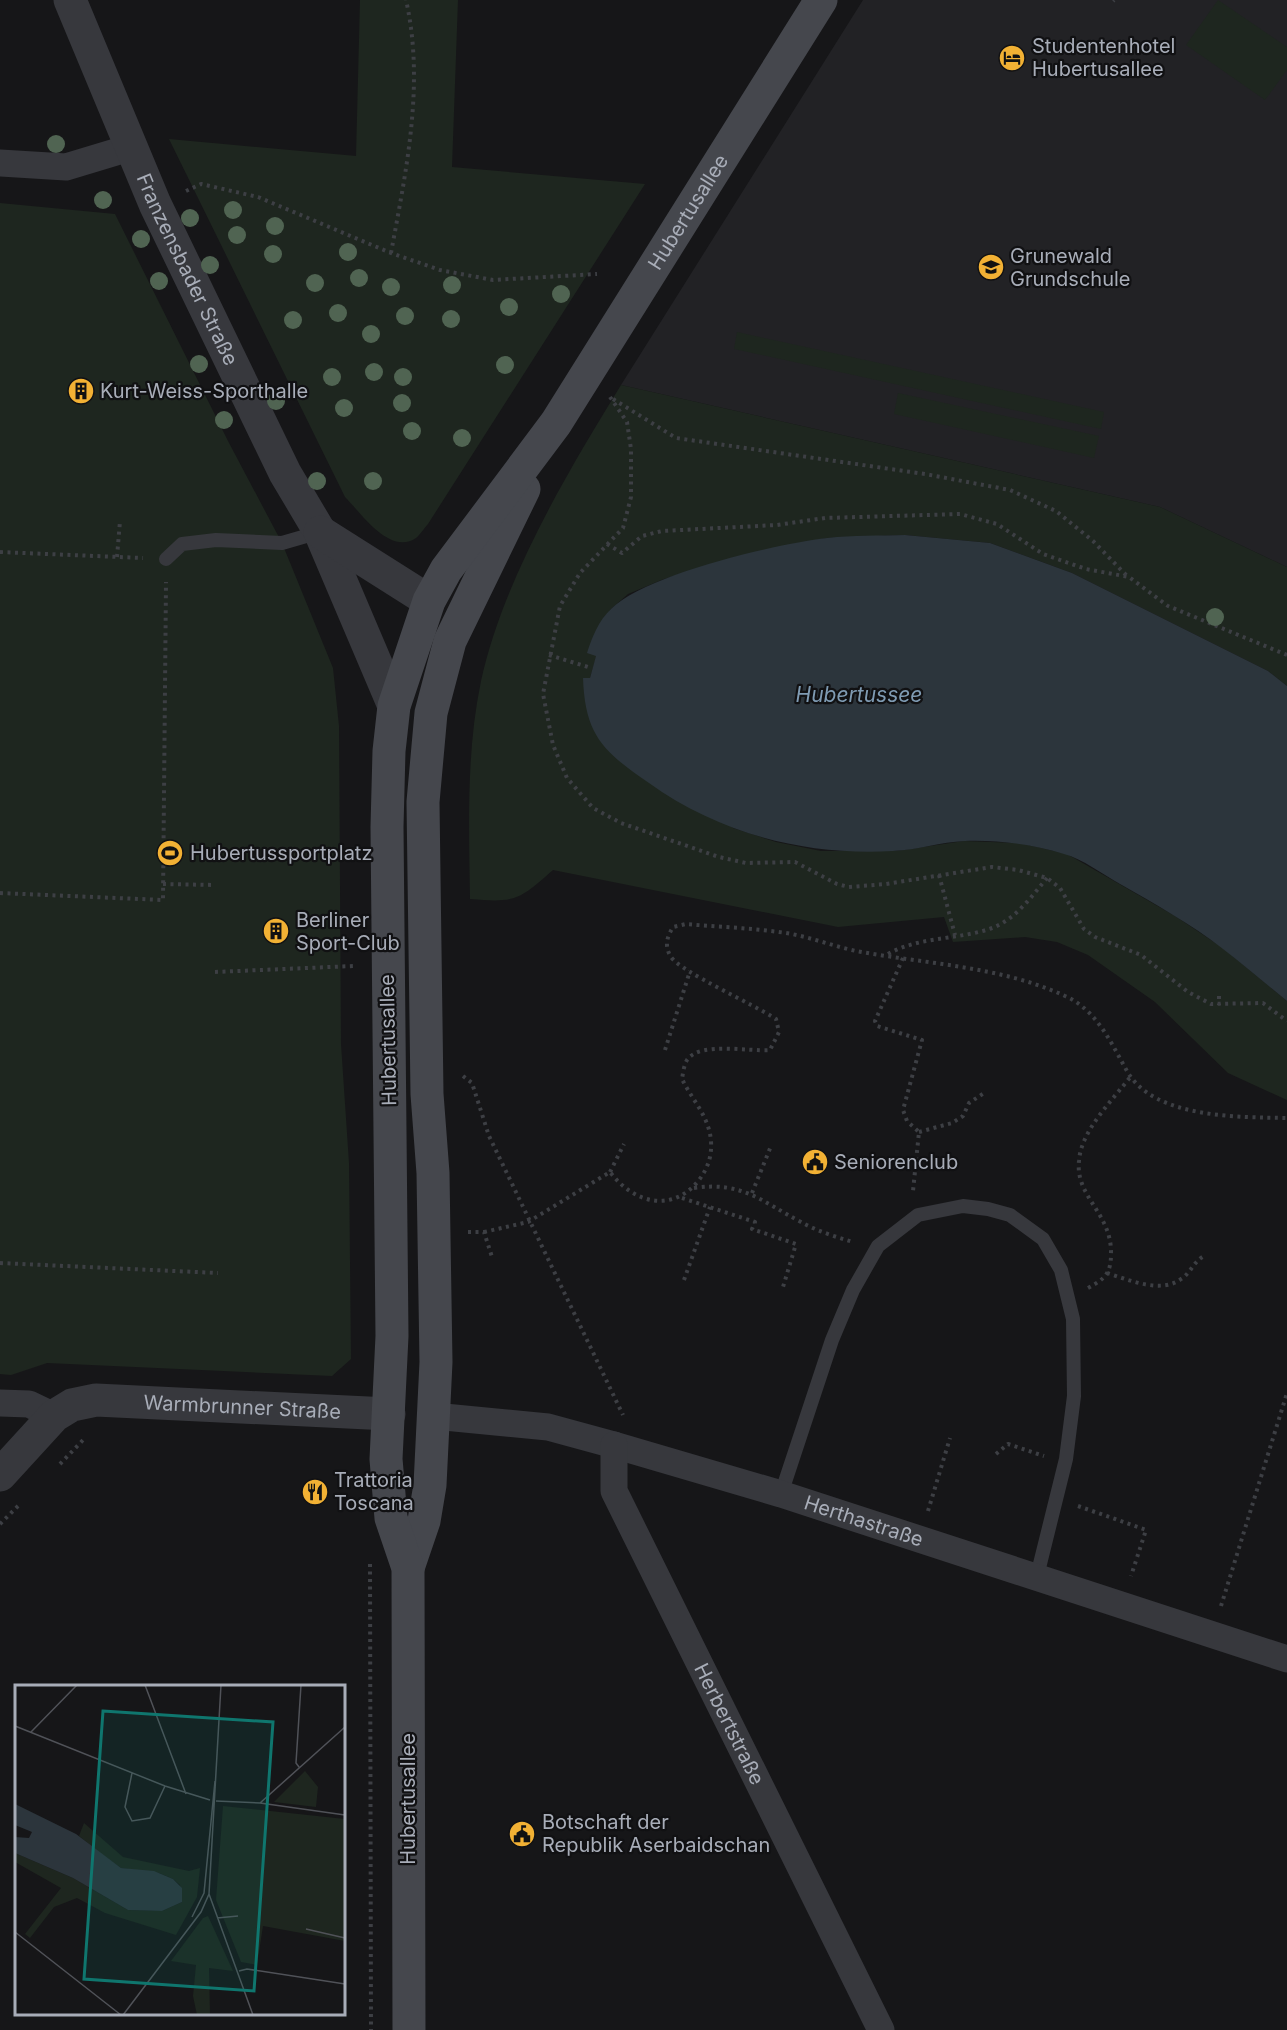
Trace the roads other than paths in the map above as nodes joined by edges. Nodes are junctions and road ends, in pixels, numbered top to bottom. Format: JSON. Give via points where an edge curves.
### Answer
{"nodes":[{"id":1,"x":70,"y":0,"type":"edge"},
{"id":2,"x":820,"y":0,"type":"edge"},
{"id":3,"x":129,"y":148,"type":"junction"},
{"id":4,"x":0,"y":163,"type":"edge"},
{"id":5,"x":556,"y":423,"type":"junction"},
{"id":6,"x":320,"y":532,"type":"junction"},
{"id":7,"x":166,"y":559,"type":"road end"},
{"id":8,"x":429,"y":601,"type":"junction"},
{"id":9,"x":450,"y":641,"type":"junction"},
{"id":10,"x":394,"y":706,"type":"junction"},
{"id":11,"x":0,"y":1403,"type":"edge"},
{"id":12,"x":388,"y":1413,"type":"junction"},
{"id":13,"x":54,"y":1416,"type":"junction"},
{"id":14,"x":434,"y":1416,"type":"junction"},
{"id":15,"x":615,"y":1445,"type":"junction"},
{"id":16,"x":0,"y":1475,"type":"edge"},
{"id":17,"x":781,"y":1494,"type":"junction"},
{"id":18,"x":408,"y":1568,"type":"junction"},
{"id":19,"x":1036,"y":1576,"type":"junction"},
{"id":20,"x":1287,"y":1659,"type":"edge"},
{"id":21,"x":409,"y":2030,"type":"edge"},
{"id":22,"x":881,"y":2030,"type":"edge"}],
"edges":[{"from":1,"to":3,"type":"street","name":"Franzensbader Straße"},
{"from":2,"to":5,"type":"main road","name":"Hubertusallee"},
{"from":3,"to":4,"type":"street","via":[[66,167]]},
{"from":3,"to":6,"type":"street","name":"Franzensbader Straße","via":[[285,473]]},
{"from":5,"to":8,"type":"main road","name":"Hubertusallee","via":[[446,570]]},
{"from":5,"to":9,"type":"main road","name":"Hubertusallee"},
{"from":6,"to":7,"type":"lane","via":[[282,543],[216,540],[182,544]]},
{"from":6,"to":8,"type":"street","name":"Franzensbader Straße"},
{"from":6,"to":10,"type":"street","name":"Franzensbader Straße"},
{"from":8,"to":9,"type":"main road"},
{"from":8,"to":10,"type":"main road","name":"Hubertusallee"},
{"from":9,"to":14,"type":"main road","name":"Hubertusallee","via":[[430,712],[423,802],[427,1094],[433,1173]]},
{"from":10,"to":12,"type":"main road","name":"Hubertusallee","via":[[388,751],[387,839],[392,1336]]},
{"from":11,"to":13,"type":"street","via":[[29,1404]]},
{"from":12,"to":13,"type":"street","name":"Warmbrunner Straße","via":[[96,1400],[72,1405]]},
{"from":12,"to":14,"type":"main road"},
{"from":12,"to":18,"type":"main road","name":"Hubertusallee","via":[[386,1459],[391,1518]]},
{"from":13,"to":16,"type":"street"},
{"from":14,"to":15,"type":"street","name":"Herthastraße","via":[[548,1427]]},
{"from":14,"to":18,"type":"main road","name":"Hubertusallee","via":[[424,1521]]},
{"from":15,"to":17,"type":"street","name":"Herthastraße"},
{"from":15,"to":22,"type":"street","name":"Herbertstraße","via":[[614,1491]]},
{"from":17,"to":19,"type":"street","name":"Herthastraße"},
{"from":17,"to":19,"type":"lane","via":[[832,1340],[853,1290],[878,1246],[918,1215],[963,1206],[1010,1215],[1043,1239],[1061,1270],[1073,1319],[1074,1396],[1065,1463]]},
{"from":18,"to":21,"type":"main road","name":"Hubertusallee"},
{"from":19,"to":20,"type":"street","name":"Herthastraße"}]}
